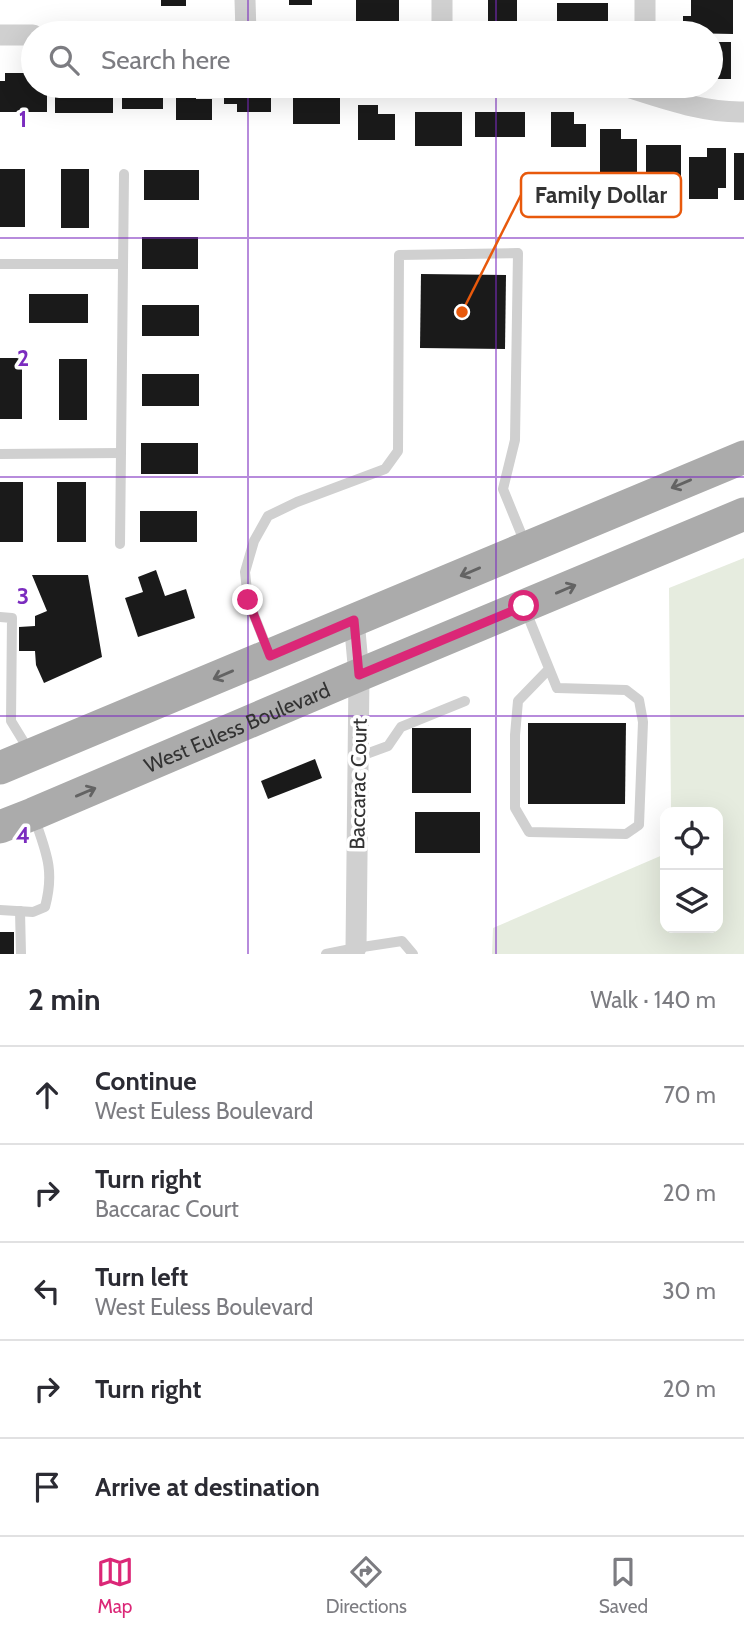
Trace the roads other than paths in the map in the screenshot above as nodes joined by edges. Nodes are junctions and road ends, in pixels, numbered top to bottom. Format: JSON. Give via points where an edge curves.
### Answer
{"nodes":[{"id":1,"x":245,"y":0,"type":"edge"},
{"id":2,"x":442,"y":0,"type":"edge"},
{"id":3,"x":645,"y":0,"type":"edge"},
{"id":4,"x":246,"y":21,"type":"edge"},
{"id":5,"x":442,"y":21,"type":"edge"},
{"id":6,"x":645,"y":21,"type":"edge"},
{"id":7,"x":0,"y":35,"type":"edge"},
{"id":8,"x":21,"y":35,"type":"edge"},
{"id":9,"x":668,"y":98,"type":"edge"},
{"id":10,"x":744,"y":113,"type":"edge"},
{"id":11,"x":124,"y":174,"type":"dead end"},
{"id":12,"x":0,"y":264,"type":"edge"},
{"id":13,"x":123,"y":264,"type":"junction"},
{"id":14,"x":121,"y":453,"type":"junction"},
{"id":15,"x":0,"y":454,"type":"edge"},
{"id":16,"x":744,"y":457,"type":"edge"},
{"id":17,"x":744,"y":514,"type":"edge"},
{"id":18,"x":120,"y":544,"type":"dead end"},
{"id":19,"x":527,"y":548,"type":"junction"},
{"id":20,"x":524,"y":606,"type":"junction"},
{"id":21,"x":0,"y":618,"type":"edge"},
{"id":22,"x":354,"y":620,"type":"junction"},
{"id":23,"x":270,"y":656,"type":"junction"},
{"id":24,"x":548,"y":668,"type":"junction"},
{"id":25,"x":359,"y":675,"type":"junction"},
{"id":26,"x":464,"y":701,"type":"dead end"},
{"id":27,"x":33,"y":755,"type":"junction"},
{"id":28,"x":358,"y":757,"type":"junction"},
{"id":29,"x":0,"y":761,"type":"edge"},
{"id":30,"x":0,"y":768,"type":"edge"},
{"id":31,"x":33,"y":814,"type":"junction"},
{"id":32,"x":0,"y":827,"type":"edge"},
{"id":33,"x":0,"y":910,"type":"edge"},
{"id":34,"x":20,"y":911,"type":"junction"},
{"id":35,"x":356,"y":948,"type":"junction"},
{"id":36,"x":21,"y":954,"type":"edge"},
{"id":37,"x":326,"y":954,"type":"edge"},
{"id":38,"x":413,"y":954,"type":"edge"}],
"edges":[{"from":1,"to":4,"type":"street"},
{"from":2,"to":5,"type":"street"},
{"from":3,"to":6,"type":"street"},
{"from":7,"to":8,"type":"street"},
{"from":9,"to":10,"type":"street","via":[[702,109]]},
{"from":11,"to":13,"type":"lane"},
{"from":12,"to":13,"type":"lane"},
{"from":13,"to":14,"type":"lane"},
{"from":14,"to":15,"type":"lane"},
{"from":14,"to":18,"type":"lane"},
{"from":16,"to":19,"type":"main road","one_way":true},
{"from":20,"to":17,"type":"main road","name":"West Euless Boulevard","one_way":true},
{"from":19,"to":22,"type":"main road","one_way":true},
{"from":19,"to":23,"type":"lane","via":[[503,489],[515,440],[517,253],[399,255],[398,451],[385,469],[268,516],[254,541],[246,572],[248,600]]},
{"from":20,"to":24,"type":"lane"},
{"from":20,"to":25,"type":"main road","name":"West Euless Boulevard"},
{"from":21,"to":27,"type":"lane","via":[[12,618],[10,721]]},
{"from":22,"to":23,"type":"main road"},
{"from":22,"to":25,"type":"street","name":"Baccarac Court"},
{"from":23,"to":27,"type":"main road","one_way":true},
{"from":24,"to":24,"type":"lane","via":[[557,688],[626,690],[639,700],[643,722],[639,825],[626,834],[529,832],[514,808],[518,701]]},
{"from":25,"to":28,"type":"street","name":"Baccarac Court"},
{"from":31,"to":25,"type":"main road","name":"West Euless Boulevard","one_way":true},
{"from":26,"to":28,"type":"lane","via":[[401,727],[388,746]]},
{"from":27,"to":29,"type":"main road"},
{"from":27,"to":30,"type":"main road"},
{"from":28,"to":35,"type":"street","name":"Baccarac Court"},
{"from":31,"to":32,"type":"main road","name":"West Euless Boulevard"},
{"from":31,"to":34,"type":"lane","via":[[47,855],[50,890],[46,907]]},
{"from":33,"to":34,"type":"lane"},
{"from":34,"to":36,"type":"lane"},
{"from":35,"to":37,"type":"lane"},
{"from":35,"to":38,"type":"lane","via":[[402,941]]}]}
